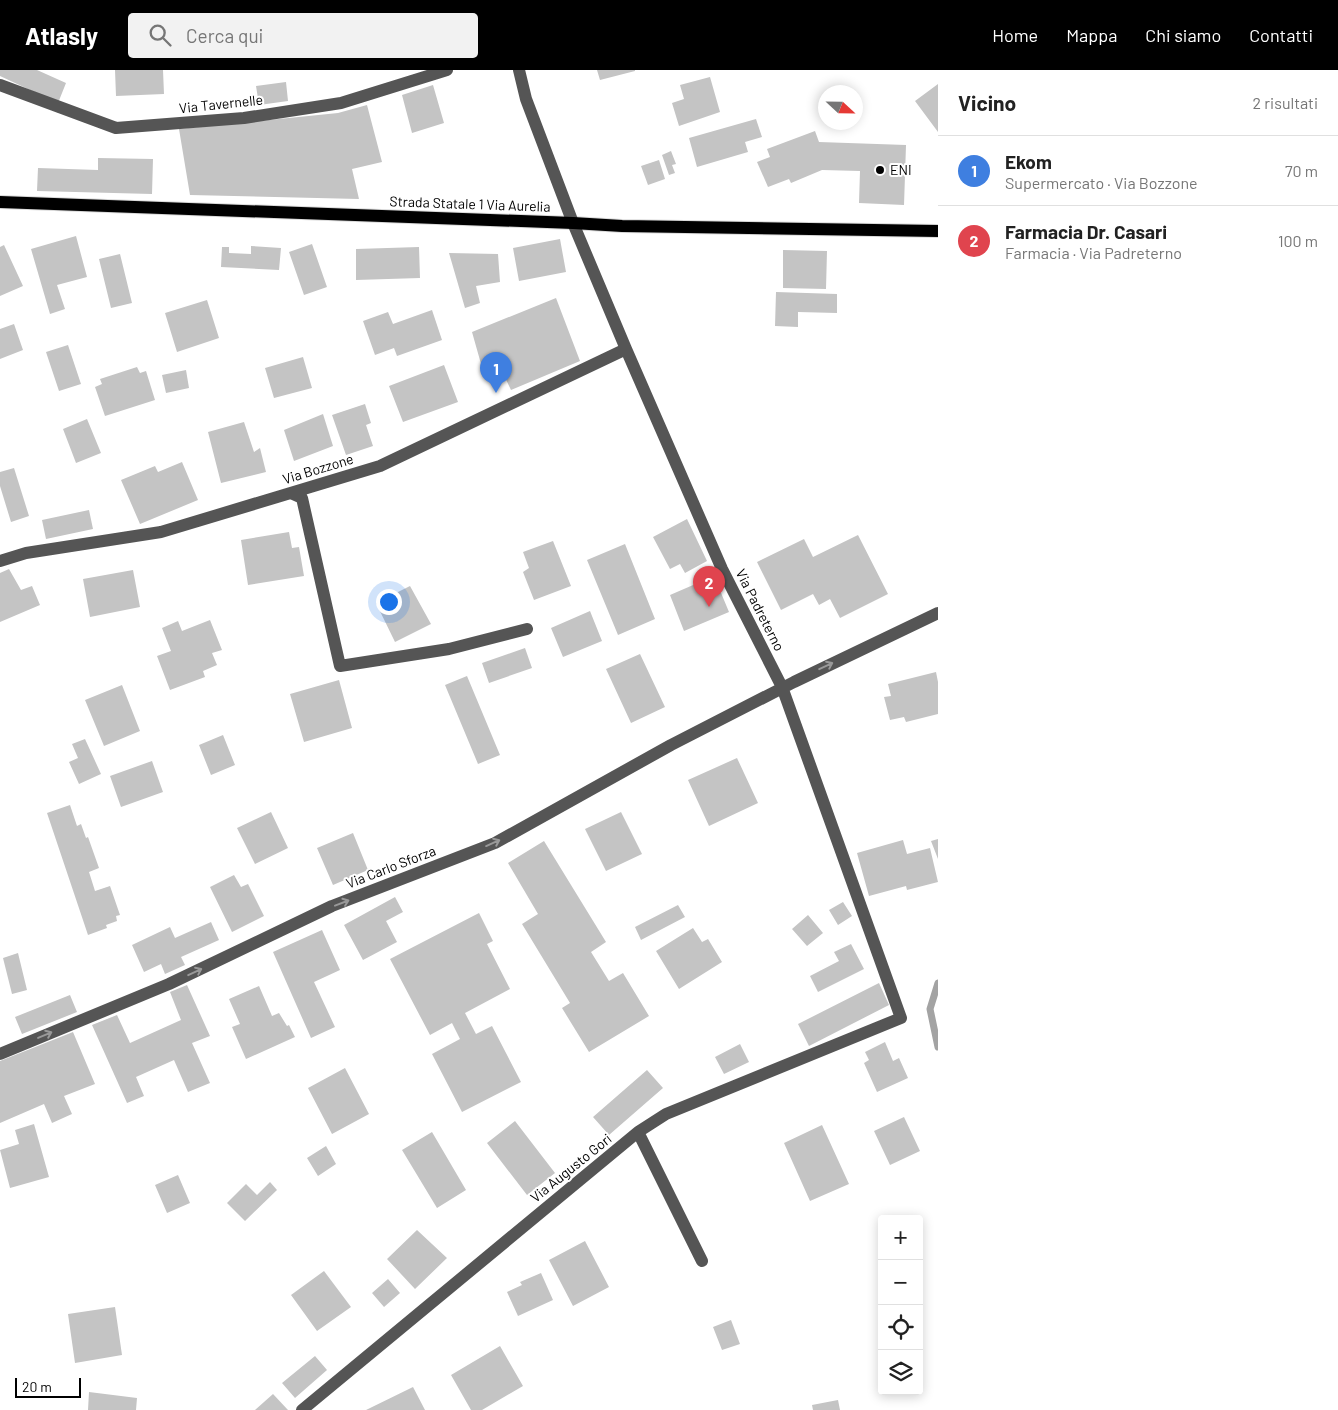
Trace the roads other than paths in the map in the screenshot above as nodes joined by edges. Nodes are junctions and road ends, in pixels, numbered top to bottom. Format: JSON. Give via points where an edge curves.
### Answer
{"nodes":[{"id":1,"x":446,"y":70,"type":"edge"},
{"id":2,"x":519,"y":70,"type":"edge"},
{"id":3,"x":0,"y":85,"type":"edge"},
{"id":4,"x":0,"y":202,"type":"edge"},
{"id":5,"x":573,"y":223,"type":"junction"},
{"id":6,"x":938,"y":231,"type":"edge"},
{"id":7,"x":626,"y":349,"type":"junction"},
{"id":8,"x":291,"y":493,"type":"junction"},
{"id":9,"x":0,"y":561,"type":"edge"},
{"id":10,"x":938,"y":613,"type":"edge"},
{"id":11,"x":526,"y":630,"type":"dead end"},
{"id":12,"x":782,"y":688,"type":"junction"},
{"id":13,"x":901,"y":1018,"type":"joint"},
{"id":14,"x":0,"y":1054,"type":"edge"},
{"id":15,"x":638,"y":1132,"type":"junction"},
{"id":16,"x":702,"y":1262,"type":"dead end"},
{"id":17,"x":302,"y":1410,"type":"edge"}],
"edges":[{"from":1,"to":3,"type":"street","name":"Via Tavernelle","via":[[341,103],[244,118],[116,128]]},
{"from":2,"to":5,"type":"street","via":[[526,99]]},
{"from":4,"to":5,"type":"main road","name":"Strada Statale 1 Via Aurelia"},
{"from":5,"to":6,"type":"main road","name":"Strada Statale 1 Via Aurelia"},
{"from":5,"to":7,"type":"street","name":"Via Padreterno"},
{"from":7,"to":8,"type":"street","name":"Via Bozzone","via":[[380,466]]},
{"from":7,"to":12,"type":"street","name":"Via Padreterno","via":[[722,569]]},
{"from":8,"to":9,"type":"street","name":"Via Bozzone","via":[[161,532],[26,552]]},
{"from":8,"to":11,"type":"street","via":[[302,498],[340,666],[448,649]]},
{"from":12,"to":10,"type":"street","name":"Via Carlo Sforza","one_way":true},
{"from":12,"to":13,"type":"street","name":"Via Padreterno"},
{"from":14,"to":12,"type":"street","name":"Via Carlo Sforza","one_way":true,"via":[[169,984],[332,906],[495,843],[671,745]]},
{"from":13,"to":15,"type":"street","name":"Via Augusto Gori","via":[[666,1114]]},
{"from":15,"to":16,"type":"street"},
{"from":15,"to":17,"type":"street","name":"Via Augusto Gori"}]}
